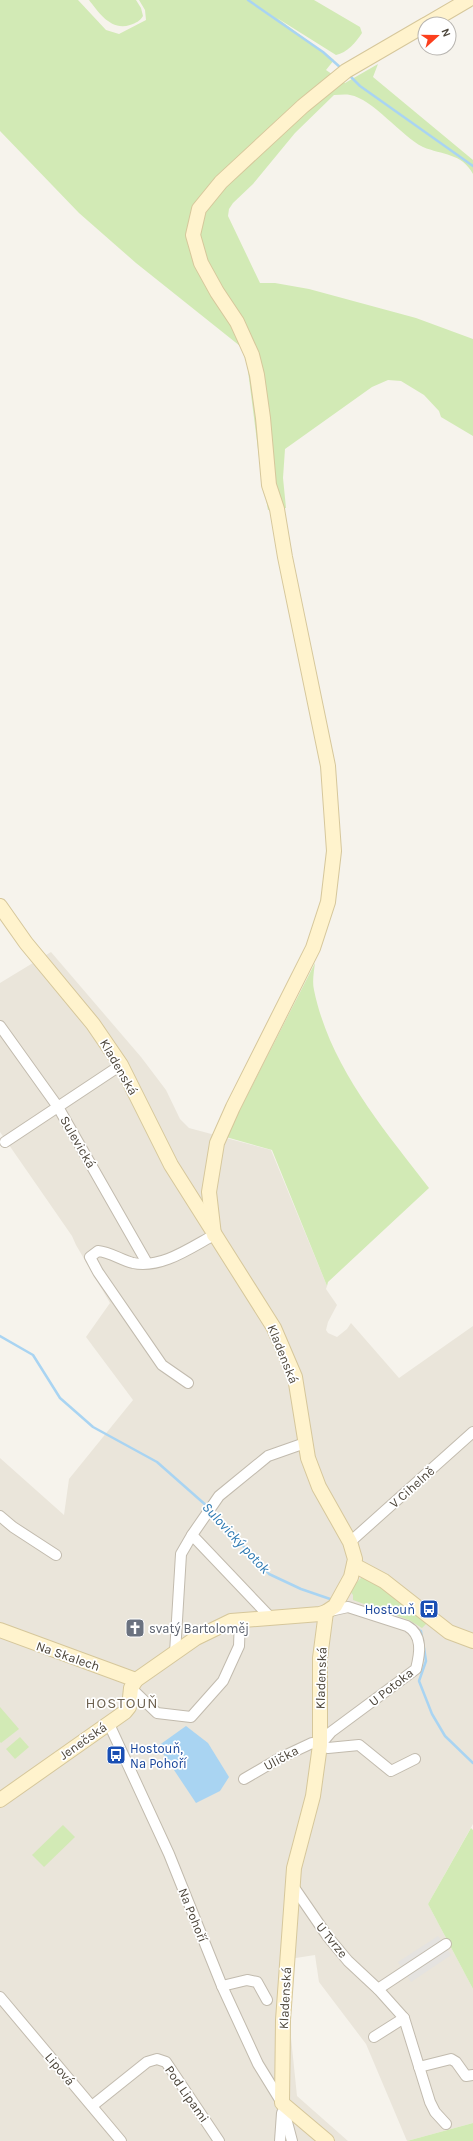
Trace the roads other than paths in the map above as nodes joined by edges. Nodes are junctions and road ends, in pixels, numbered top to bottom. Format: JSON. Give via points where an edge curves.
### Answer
{"nodes":[{"id":1,"x":468,"y":0,"type":"edge"},
{"id":2,"x":441,"y":16,"type":"edge"},
{"id":3,"x":417,"y":30,"type":"edge"},
{"id":4,"x":0,"y":906,"type":"edge"},
{"id":5,"x":0,"y":1026,"type":"edge"},
{"id":6,"x":121,"y":1065,"type":"junction"},
{"id":7,"x":58,"y":1107,"type":"junction"},
{"id":8,"x":6,"y":1142,"type":"dead end"},
{"id":9,"x":214,"y":1234,"type":"junction"},
{"id":10,"x":147,"y":1263,"type":"junction"},
{"id":11,"x":188,"y":1383,"type":"dead end"},
{"id":12,"x":473,"y":1432,"type":"edge"},
{"id":13,"x":305,"y":1443,"type":"junction"},
{"id":14,"x":0,"y":1516,"type":"edge"},
{"id":15,"x":192,"y":1535,"type":"junction"},
{"id":16,"x":350,"y":1542,"type":"junction"},
{"id":17,"x":56,"y":1555,"type":"dead end"},
{"id":18,"x":354,"y":1565,"type":"junction"},
{"id":19,"x":326,"y":1612,"type":"junction"},
{"id":20,"x":270,"y":1617,"type":"junction"},
{"id":21,"x":240,"y":1619,"type":"junction"},
{"id":22,"x":0,"y":1630,"type":"edge"},
{"id":23,"x":473,"y":1641,"type":"edge"},
{"id":24,"x":175,"y":1653,"type":"junction"},
{"id":25,"x":134,"y":1684,"type":"junction"},
{"id":26,"x":109,"y":1724,"type":"junction"},
{"id":27,"x":320,"y":1745,"type":"junction"},
{"id":28,"x":415,"y":1759,"type":"dead end"},
{"id":29,"x":244,"y":1779,"type":"dead end"},
{"id":30,"x":0,"y":1800,"type":"edge"},
{"id":31,"x":293,"y":1886,"type":"junction"},
{"id":32,"x":446,"y":1944,"type":"dead end"},
{"id":33,"x":222,"y":1986,"type":"junction"},
{"id":34,"x":378,"y":1989,"type":"junction"},
{"id":35,"x":0,"y":1997,"type":"edge"},
{"id":36,"x":267,"y":2000,"type":"dead end"},
{"id":37,"x":7,"y":2006,"type":"junction"},
{"id":38,"x":0,"y":2014,"type":"edge"},
{"id":39,"x":404,"y":2018,"type":"junction"},
{"id":40,"x":374,"y":2037,"type":"dead end"},
{"id":41,"x":420,"y":2067,"type":"junction"},
{"id":42,"x":473,"y":2075,"type":"edge"},
{"id":43,"x":282,"y":2103,"type":"junction"},
{"id":44,"x":92,"y":2106,"type":"junction"},
{"id":45,"x":446,"y":2124,"type":"dead end"},
{"id":46,"x":121,"y":2141,"type":"edge"},
{"id":47,"x":219,"y":2141,"type":"edge"},
{"id":48,"x":280,"y":2141,"type":"edge"},
{"id":49,"x":292,"y":2141,"type":"edge"},
{"id":50,"x":327,"y":2141,"type":"edge"}],
"edges":[{"from":1,"to":2,"type":"street","name":"Kladenská"},
{"from":3,"to":9,"type":"street","name":"Kladenská","via":[[346,71],[303,106],[221,182],[199,209],[193,235],[201,263],[236,322],[252,355],[257,375],[264,418],[269,485],[277,509],[328,766],[334,838],[328,902],[313,948],[217,1143],[209,1192]]},
{"from":4,"to":6,"type":"street","name":"Kladenská","via":[[93,1024]]},
{"from":5,"to":7,"type":"street","name":"Sulevická"},
{"from":6,"to":7,"type":"street"},
{"from":6,"to":9,"type":"street","name":"Kladenská","via":[[171,1165]]},
{"from":7,"to":8,"type":"street"},
{"from":7,"to":10,"type":"street","name":"Sulevická"},
{"from":9,"to":10,"type":"street","via":[[178,1254]]},
{"from":9,"to":13,"type":"street","name":"Kladenská","via":[[274,1328],[295,1377]]},
{"from":10,"to":11,"type":"street","via":[[122,1260],[98,1251],[90,1257],[162,1365]]},
{"from":12,"to":16,"type":"street","name":"V Cihelně"},
{"from":13,"to":15,"type":"street","via":[[268,1456],[219,1496]]},
{"from":13,"to":16,"type":"street","name":"Kladenská","via":[[319,1488]]},
{"from":14,"to":17,"type":"street","via":[[12,1527]]},
{"from":15,"to":20,"type":"street"},
{"from":15,"to":24,"type":"street","via":[[180,1554]]},
{"from":16,"to":18,"type":"street","name":"Kladenská","via":[[355,1559]]},
{"from":18,"to":19,"type":"street","name":"Kladenská","via":[[351,1578],[335,1606]]},
{"from":18,"to":23,"type":"street","via":[[384,1581],[449,1632]]},
{"from":19,"to":20,"type":"street"},
{"from":19,"to":27,"type":"street","name":"Kladenská","via":[[320,1658]]},
{"from":19,"to":27,"type":"street","name":"U Potoka","via":[[348,1607],[407,1626],[414,1630],[418,1639],[419,1656],[416,1669],[331,1732]]},
{"from":20,"to":21,"type":"street"},
{"from":21,"to":24,"type":"street","via":[[221,1624]]},
{"from":21,"to":25,"type":"street","via":[[239,1646],[223,1681],[191,1717],[157,1713]]},
{"from":22,"to":25,"type":"street","name":"Na Skalech"},
{"from":24,"to":25,"type":"street"},
{"from":25,"to":26,"type":"street","name":"Jenečská","via":[[129,1707]]},
{"from":26,"to":30,"type":"street","name":"Jenečská"},
{"from":26,"to":33,"type":"street","name":"Na Pohoří","via":[[169,1854]]},
{"from":27,"to":28,"type":"street","name":"Ulička","via":[[328,1748],[359,1745],[391,1771]]},
{"from":27,"to":29,"type":"street","name":"Ulička","via":[[312,1743]]},
{"from":27,"to":31,"type":"street","name":"Kladenská","via":[[313,1796],[294,1868]]},
{"from":31,"to":34,"type":"street","name":"U Tvrze","via":[[328,1937],[348,1961]]},
{"from":31,"to":43,"type":"street","name":"Kladenská","via":[[282,2020]]},
{"from":32,"to":34,"type":"street"},
{"from":33,"to":36,"type":"street","via":[[247,1980],[257,1982]]},
{"from":33,"to":43,"type":"street","name":"Na Pohoří","via":[[258,2064]]},
{"from":34,"to":39,"type":"street","name":"U Tvrze"},
{"from":35,"to":37,"type":"street","name":"Lipová"},
{"from":37,"to":38,"type":"street"},
{"from":37,"to":44,"type":"street","name":"Lipová"},
{"from":39,"to":40,"type":"street"},
{"from":39,"to":41,"type":"street","name":"U Tvrze"},
{"from":41,"to":42,"type":"street","via":[[451,2059],[466,2076]]},
{"from":41,"to":45,"type":"street","name":"U Tvrze","via":[[430,2102]]},
{"from":43,"to":48,"type":"street"},
{"from":43,"to":49,"type":"street","name":"Na Pohoří"},
{"from":43,"to":50,"type":"street"},
{"from":44,"to":46,"type":"street","name":"Lipová"},
{"from":44,"to":47,"type":"street","name":"Pod Lipami","via":[[146,2062],[157,2059],[166,2062]]}]}
